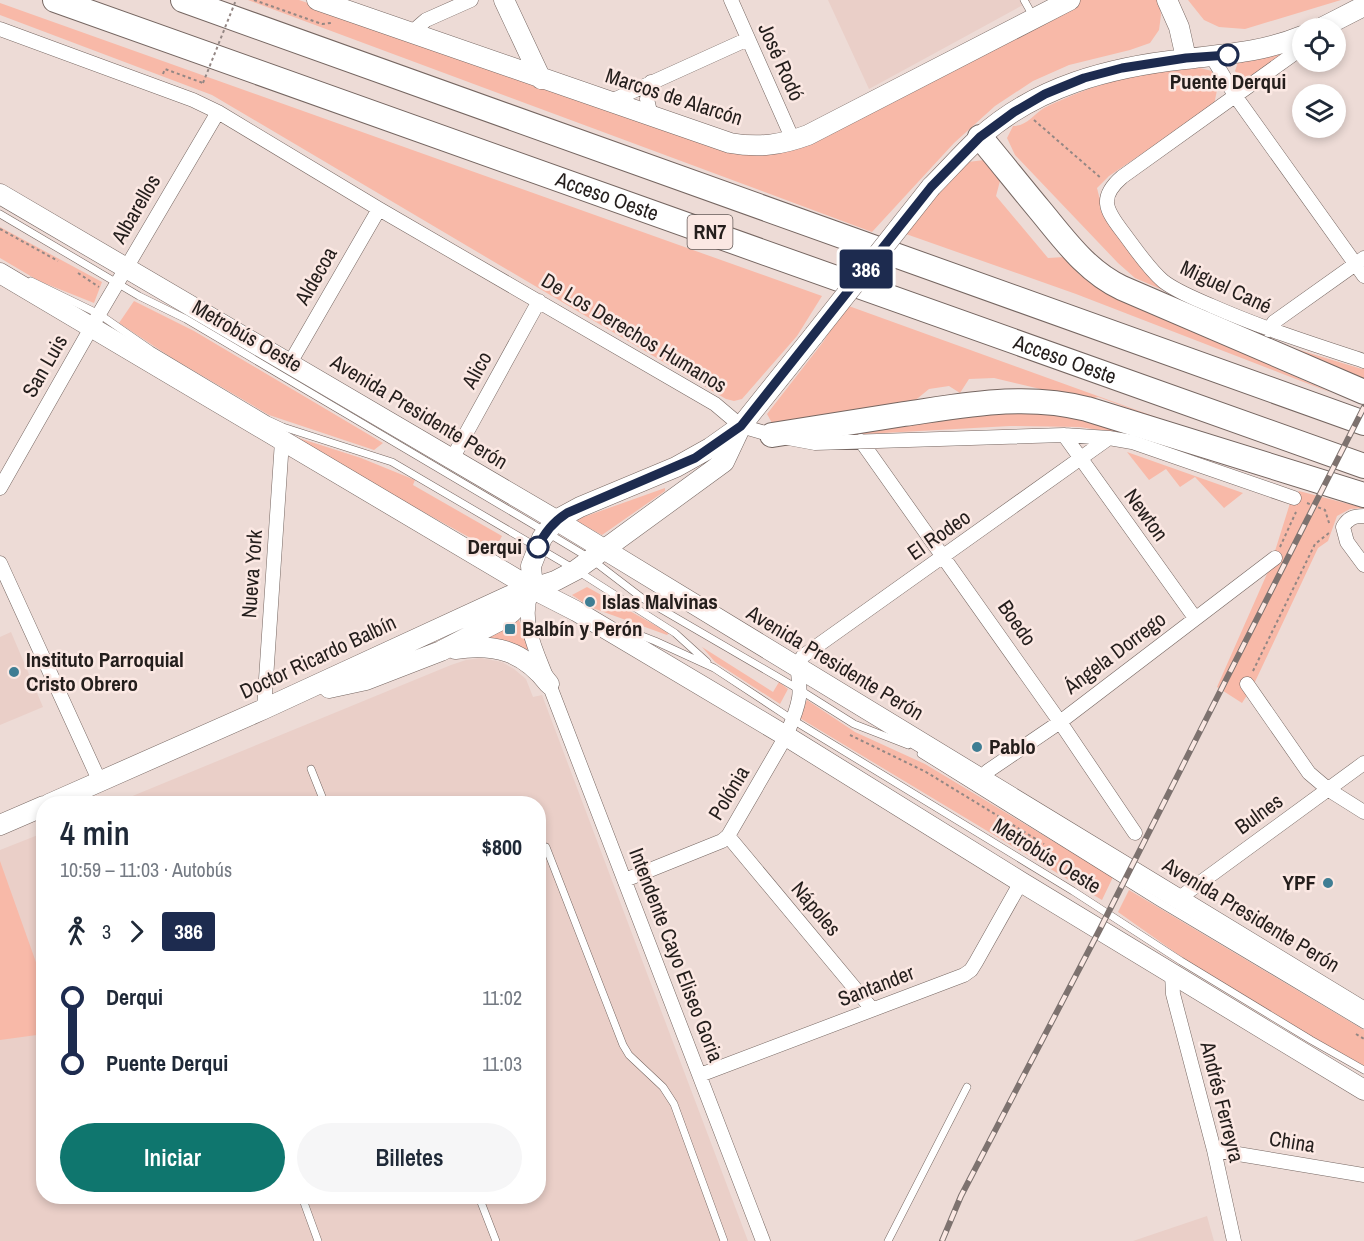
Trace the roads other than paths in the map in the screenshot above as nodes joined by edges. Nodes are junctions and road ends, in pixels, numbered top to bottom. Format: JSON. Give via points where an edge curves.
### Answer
{"nodes":[{"id":1,"x":55,"y":0,"type":"edge"},
{"id":2,"x":183,"y":0,"type":"edge"},
{"id":3,"x":471,"y":0,"type":"edge"},
{"id":4,"x":504,"y":0,"type":"edge"},
{"id":5,"x":731,"y":0,"type":"edge"},
{"id":6,"x":1024,"y":0,"type":"edge"},
{"id":7,"x":1070,"y":0,"type":"edge"},
{"id":8,"x":1167,"y":0,"type":"edge"},
{"id":9,"x":323,"y":1,"type":"edge"},
{"id":10,"x":1364,"y":6,"type":"edge"},
{"id":11,"x":1345,"y":18,"type":"edge"},
{"id":12,"x":1034,"y":19,"type":"junction"},
{"id":13,"x":0,"y":29,"type":"edge"},
{"id":14,"x":411,"y":33,"type":"junction"},
{"id":15,"x":748,"y":39,"type":"junction"},
{"id":16,"x":1292,"y":39,"type":"edge"},
{"id":17,"x":1292,"y":55,"type":"edge"},
{"id":18,"x":1212,"y":57,"type":"junction"},
{"id":19,"x":1186,"y":58,"type":"junction"},
{"id":20,"x":541,"y":79,"type":"junction"},
{"id":21,"x":651,"y":82,"type":"junction"},
{"id":22,"x":1236,"y":97,"type":"junction"},
{"id":23,"x":609,"y":102,"type":"junction"},
{"id":24,"x":218,"y":112,"type":"junction"},
{"id":25,"x":651,"y":116,"type":"junction"},
{"id":26,"x":980,"y":137,"type":"junction"},
{"id":27,"x":793,"y":140,"type":"junction"},
{"id":28,"x":0,"y":194,"type":"edge"},
{"id":29,"x":379,"y":209,"type":"junction"},
{"id":30,"x":0,"y":214,"type":"edge"},
{"id":31,"x":1360,"y":261,"type":"edge"},
{"id":32,"x":10,"y":274,"type":"edge"},
{"id":33,"x":122,"y":275,"type":"junction"},
{"id":34,"x":1364,"y":276,"type":"edge"},
{"id":35,"x":539,"y":301,"type":"junction"},
{"id":36,"x":95,"y":321,"type":"junction"},
{"id":37,"x":1269,"y":330,"type":"junction"},
{"id":38,"x":1364,"y":361,"type":"edge"},
{"id":39,"x":290,"y":363,"type":"junction"},
{"id":40,"x":1364,"y":392,"type":"edge"},
{"id":41,"x":1364,"y":423,"type":"edge"},
{"id":42,"x":741,"y":426,"type":"junction"},
{"id":43,"x":772,"y":435,"type":"junction"},
{"id":44,"x":1064,"y":435,"type":"junction"},
{"id":45,"x":1109,"y":438,"type":"junction"},
{"id":46,"x":282,"y":441,"type":"junction"},
{"id":47,"x":861,"y":441,"type":"junction"},
{"id":48,"x":452,"y":459,"type":"junction"},
{"id":49,"x":1080,"y":460,"type":"junction"},
{"id":50,"x":1364,"y":466,"type":"edge"},
{"id":51,"x":0,"y":488,"type":"edge"},
{"id":52,"x":1364,"y":495,"type":"edge"},
{"id":53,"x":1298,"y":499,"type":"road end"},
{"id":54,"x":1364,"y":516,"type":"edge"},
{"id":55,"x":547,"y":533,"type":"junction"},
{"id":56,"x":945,"y":557,"type":"junction"},
{"id":57,"x":1275,"y":558,"type":"road end"},
{"id":58,"x":590,"y":560,"type":"junction"},
{"id":59,"x":0,"y":564,"type":"edge"},
{"id":60,"x":1364,"y":565,"type":"edge"},
{"id":61,"x":533,"y":589,"type":"junction"},
{"id":62,"x":576,"y":611,"type":"junction"},
{"id":63,"x":1195,"y":618,"type":"junction"},
{"id":64,"x":441,"y":651,"type":"junction"},
{"id":65,"x":797,"y":667,"type":"junction"},
{"id":66,"x":714,"y":668,"type":"junction"},
{"id":67,"x":549,"y":684,"type":"junction"},
{"id":68,"x":1247,"y":684,"type":"road end"},
{"id":69,"x":800,"y":690,"type":"junction"},
{"id":70,"x":291,"y":696,"type":"junction"},
{"id":71,"x":264,"y":709,"type":"junction"},
{"id":72,"x":1060,"y":722,"type":"junction"},
{"id":73,"x":790,"y":728,"type":"junction"},
{"id":74,"x":908,"y":745,"type":"junction"},
{"id":75,"x":1364,"y":763,"type":"edge"},
{"id":76,"x":311,"y":769,"type":"dead end"},
{"id":77,"x":99,"y":780,"type":"junction"},
{"id":78,"x":980,"y":780,"type":"junction"},
{"id":79,"x":1329,"y":790,"type":"junction"},
{"id":80,"x":66,"y":796,"type":"edge"},
{"id":81,"x":322,"y":796,"type":"edge"},
{"id":82,"x":36,"y":809,"type":"edge"},
{"id":83,"x":1364,"y":812,"type":"edge"},
{"id":84,"x":0,"y":825,"type":"edge"},
{"id":85,"x":1135,"y":833,"type":"dead end"},
{"id":86,"x":728,"y":836,"type":"junction"},
{"id":87,"x":546,"y":847,"type":"edge"},
{"id":88,"x":625,"y":880,"type":"junction"},
{"id":89,"x":1022,"y":882,"type":"junction"},
{"id":90,"x":1178,"y":899,"type":"junction"},
{"id":91,"x":1172,"y":974,"type":"junction"},
{"id":92,"x":872,"y":1009,"type":"junction"},
{"id":93,"x":1364,"y":1012,"type":"edge"},
{"id":94,"x":1364,"y":1025,"type":"edge"},
{"id":95,"x":1364,"y":1070,"type":"edge"},
{"id":96,"x":700,"y":1075,"type":"junction"},
{"id":97,"x":967,"y":1087,"type":"dead end"},
{"id":98,"x":1364,"y":1090,"type":"edge"},
{"id":99,"x":1214,"y":1150,"type":"junction"},
{"id":100,"x":1364,"y":1175,"type":"edge"},
{"id":101,"x":305,"y":1204,"type":"edge"},
{"id":102,"x":481,"y":1204,"type":"edge"},
{"id":103,"x":318,"y":1241,"type":"edge"},
{"id":104,"x":496,"y":1241,"type":"edge"},
{"id":105,"x":724,"y":1241,"type":"edge"},
{"id":106,"x":763,"y":1241,"type":"edge"},
{"id":107,"x":888,"y":1241,"type":"edge"},
{"id":108,"x":1234,"y":1241,"type":"edge"}],
"edges":[{"from":1,"to":50,"type":"highway","name":"Acceso Oeste","number":"RN7"},
{"from":2,"to":41,"type":"highway","name":"Acceso Oeste","number":"RN7"},
{"from":3,"to":14,"type":"street","via":[[426,20]]},
{"from":4,"to":20,"type":"main road"},
{"from":5,"to":15,"type":"street","name":"José Rodó"},
{"from":6,"to":12,"type":"lane"},
{"from":7,"to":12,"type":"main road","name":"Marcos de Alarcón"},
{"from":8,"to":19,"type":"main road"},
{"from":9,"to":14,"type":"main road","name":"Marcos de Alarcón"},
{"from":10,"to":11,"type":"main road"},
{"from":12,"to":27,"type":"main road","name":"Marcos de Alarcón"},
{"from":13,"to":24,"type":"street","name":"De Los Derechos Humanos"},
{"from":14,"to":20,"type":"main road","name":"Marcos de Alarcón"},
{"from":15,"to":21,"type":"street"},
{"from":15,"to":27,"type":"street","name":"José Rodó"},
{"from":16,"to":18,"type":"main road","via":[[1267,48]]},
{"from":17,"to":22,"type":"street"},
{"from":18,"to":19,"type":"main road"},
{"from":18,"to":22,"type":"street"},
{"from":19,"to":26,"type":"main road","via":[[1084,78],[1020,108]]},
{"from":20,"to":23,"type":"main road","name":"Marcos de Alarcón"},
{"from":21,"to":23,"type":"street"},
{"from":21,"to":25,"type":"street","via":[[646,99]]},
{"from":22,"to":31,"type":"street"},
{"from":22,"to":37,"type":"street","name":"Miguel Cané","via":[[1122,177],[1106,196],[1119,227],[1166,283]]},
{"from":23,"to":25,"type":"main road","name":"Marcos de Alarcón"},
{"from":24,"to":29,"type":"street","name":"De Los Derechos Humanos"},
{"from":24,"to":33,"type":"street","name":"Albarellos"},
{"from":25,"to":27,"type":"main road","name":"Marcos de Alarcón","via":[[730,143],[767,146]]},
{"from":26,"to":40,"type":"highway","via":[[1063,238],[1098,274],[1122,288]]},
{"from":26,"to":42,"type":"main road","bridge":true,"via":[[931,187]]},
{"from":28,"to":33,"type":"main road","name":"Avenida Presidente Perón"},
{"from":29,"to":35,"type":"street","name":"De Los Derechos Humanos"},
{"from":29,"to":39,"type":"street","name":"Aldecoa"},
{"from":30,"to":33,"type":"lane","name":"Metrobús Oeste"},
{"from":31,"to":34,"type":"street"},
{"from":31,"to":37,"type":"street","via":[[1274,322]]},
{"from":32,"to":36,"type":"main road"},
{"from":33,"to":36,"type":"street","name":"Albarellos"},
{"from":33,"to":39,"type":"main road","name":"Avenida Presidente Perón"},
{"from":33,"to":55,"type":"lane","name":"Metrobús Oeste","via":[[139,296],[186,318]]},
{"from":35,"to":42,"type":"street","name":"De Los Derechos Humanos","via":[[715,404]]},
{"from":35,"to":48,"type":"street","name":"Alico"},
{"from":36,"to":46,"type":"main road"},
{"from":36,"to":51,"type":"street","name":"San Luis"},
{"from":36,"to":55,"type":"lane","name":"Metrobús Oeste","via":[[152,350],[268,420],[392,462],[488,520]]},
{"from":37,"to":38,"type":"street","name":"Miguel Cané"},
{"from":39,"to":48,"type":"main road","name":"Avenida Presidente Perón"},
{"from":42,"to":43,"type":"street","name":"De Los Derechos Humanos"},
{"from":42,"to":55,"type":"main road","via":[[695,458],[580,507]]},
{"from":42,"to":58,"type":"main road","name":"Doctor Ricardo Balbín","via":[[723,462]]},
{"from":43,"to":47,"type":"street","name":"De Los Derechos Humanos","via":[[815,443]]},
{"from":43,"to":52,"type":"highway","via":[[976,403],[1057,402]]},
{"from":44,"to":45,"type":"street","name":"De Los Derechos Humanos"},
{"from":44,"to":47,"type":"street","name":"De Los Derechos Humanos"},
{"from":44,"to":49,"type":"street","name":"Newton"},
{"from":45,"to":49,"type":"street","name":"El Rodeo"},
{"from":45,"to":53,"type":"street","name":"De Los Derechos Humanos","via":[[1132,442]]},
{"from":46,"to":61,"type":"main road"},
{"from":46,"to":71,"type":"street","name":"Nueva York"},
{"from":47,"to":56,"type":"street","name":"Boedo"},
{"from":48,"to":55,"type":"main road","name":"Avenida Presidente Perón"},
{"from":49,"to":56,"type":"street","name":"El Rodeo"},
{"from":49,"to":63,"type":"street","name":"Newton"},
{"from":54,"to":60,"type":"street","via":[[1352,518],[1342,527]]},
{"from":55,"to":58,"type":"main road","name":"Avenida Presidente Perón"},
{"from":55,"to":58,"type":"lane","name":"Metrobús Oeste"},
{"from":55,"to":61,"type":"main road","via":[[531,566]]},
{"from":56,"to":65,"type":"street","name":"El Rodeo","via":[[803,656]]},
{"from":56,"to":72,"type":"street","name":"Boedo"},
{"from":57,"to":63,"type":"street","name":"Ángela Dorrego"},
{"from":58,"to":61,"type":"main road","name":"Doctor Ricardo Balbín"},
{"from":58,"to":65,"type":"main road","name":"Avenida Presidente Perón"},
{"from":58,"to":66,"type":"lane","name":"Metrobús Oeste"},
{"from":58,"to":69,"type":"lane","name":"Metrobús Oeste","via":[[642,598]]},
{"from":59,"to":77,"type":"street"},
{"from":61,"to":62,"type":"main road"},
{"from":61,"to":64,"type":"main road","via":[[503,620]]},
{"from":61,"to":67,"type":"street","name":"Intendente Cayo Eliseo Goria","via":[[526,606],[527,620]]},
{"from":61,"to":70,"type":"main road","name":"Doctor Ricardo Balbín","via":[[509,596]]},
{"from":62,"to":66,"type":"lane","name":"Metrobús Oeste","via":[[655,640]]},
{"from":62,"to":73,"type":"main road"},
{"from":63,"to":72,"type":"street","name":"Ángela Dorrego"},
{"from":64,"to":67,"type":"main road","via":[[493,647],[527,662]]},
{"from":64,"to":70,"type":"main road","via":[[366,680]]},
{"from":65,"to":69,"type":"street"},
{"from":65,"to":74,"type":"lane","name":"Metrobús Oeste","via":[[827,692]]},
{"from":65,"to":78,"type":"main road","name":"Avenida Presidente Perón"},
{"from":66,"to":73,"type":"lane","name":"Metrobús Oeste"},
{"from":67,"to":88,"type":"street","name":"Intendente Cayo Eliseo Goria"},
{"from":68,"to":79,"type":"street","via":[[1309,773]]},
{"from":69,"to":73,"type":"street","name":"Polónia"},
{"from":69,"to":74,"type":"lane","name":"Metrobús Oeste","via":[[854,724]]},
{"from":70,"to":71,"type":"main road","name":"Doctor Ricardo Balbín"},
{"from":71,"to":77,"type":"main road","name":"Doctor Ricardo Balbín"},
{"from":72,"to":78,"type":"street","name":"Ángela Dorrego"},
{"from":72,"to":85,"type":"street","name":"Boedo"},
{"from":73,"to":86,"type":"street","name":"Polónia"},
{"from":73,"to":89,"type":"main road"},
{"from":73,"to":95,"type":"lane","name":"Metrobús Oeste","via":[[1082,896],[1311,1041]]},
{"from":74,"to":94,"type":"lane","name":"Metrobús Oeste"},
{"from":75,"to":79,"type":"street","name":"Bulnes"},
{"from":76,"to":81,"type":"lane"},
{"from":77,"to":80,"type":"main road","name":"Doctor Ricardo Balbín"},
{"from":78,"to":90,"type":"main road","name":"Avenida Presidente Perón"},
{"from":79,"to":83,"type":"street"},
{"from":79,"to":90,"type":"street","name":"Bulnes"},
{"from":82,"to":84,"type":"main road"},
{"from":86,"to":88,"type":"street","name":"Polónia"},
{"from":86,"to":92,"type":"street","name":"Nápoles"},
{"from":87,"to":105,"type":"lane","via":[[623,1045],[674,1104]]},
{"from":88,"to":96,"type":"street","name":"Intendente Cayo Eliseo Goria"},
{"from":89,"to":91,"type":"main road"},
{"from":89,"to":92,"type":"street","name":"Santander","via":[[971,970]]},
{"from":90,"to":93,"type":"main road","name":"Avenida Presidente Perón"},
{"from":91,"to":98,"type":"main road"},
{"from":91,"to":99,"type":"street","name":"Andrés Ferreyra","via":[[1173,994]]},
{"from":92,"to":96,"type":"street","name":"Santander"},
{"from":96,"to":106,"type":"street","name":"Intendente Cayo Eliseo Goria"},
{"from":97,"to":107,"type":"lane"},
{"from":99,"to":100,"type":"street","name":"China"},
{"from":99,"to":108,"type":"street","name":"Andrés Ferreyra"},
{"from":101,"to":103,"type":"lane"},
{"from":102,"to":104,"type":"lane"}]}
